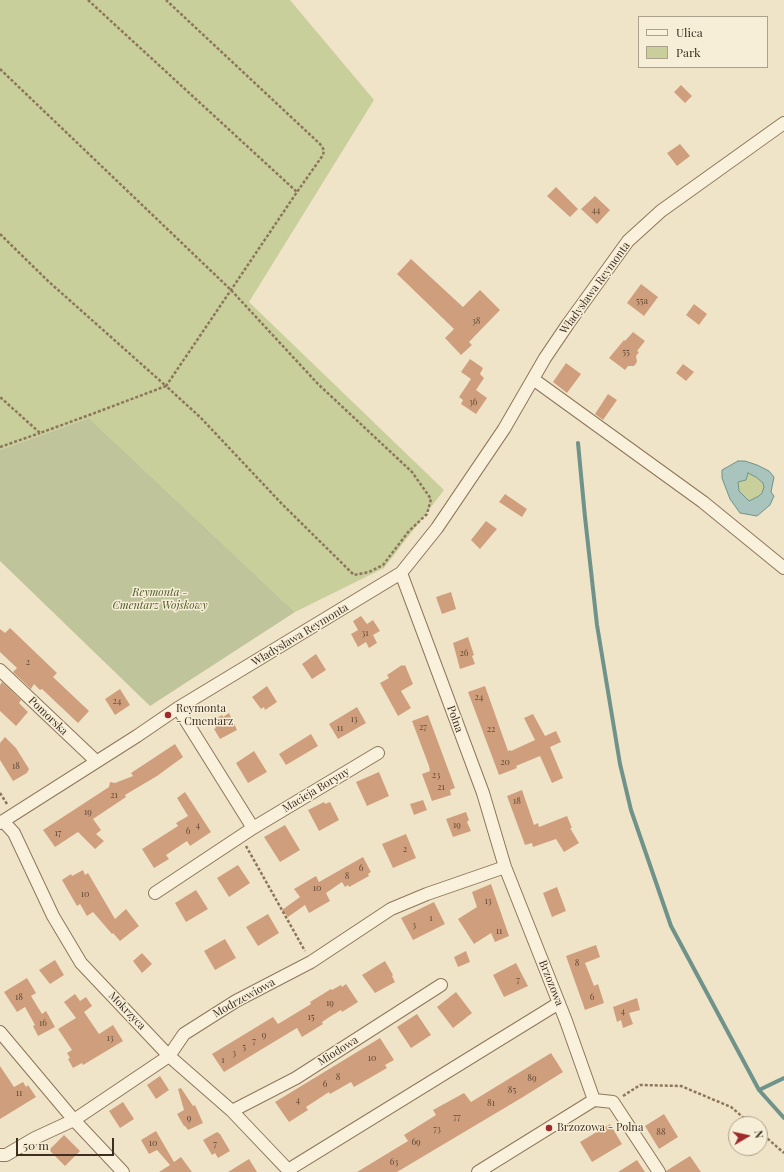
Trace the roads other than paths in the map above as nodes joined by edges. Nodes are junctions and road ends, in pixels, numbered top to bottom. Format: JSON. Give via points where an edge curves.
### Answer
{"nodes":[{"id":1,"x":784,"y":123,"type":"edge"},
{"id":2,"x":533,"y":379,"type":"junction"},
{"id":3,"x":784,"y":568,"type":"edge"},
{"id":4,"x":401,"y":573,"type":"junction"},
{"id":5,"x":0,"y":670,"type":"edge"},
{"id":6,"x":178,"y":708,"type":"junction"},
{"id":7,"x":378,"y":753,"type":"dead end"},
{"id":8,"x":96,"y":761,"type":"junction"},
{"id":9,"x":1,"y":822,"type":"edge"},
{"id":10,"x":253,"y":828,"type":"junction"},
{"id":11,"x":505,"y":867,"type":"junction"},
{"id":12,"x":154,"y":893,"type":"dead end"},
{"id":13,"x":441,"y":985,"type":"dead end"},
{"id":14,"x":559,"y":1003,"type":"junction"},
{"id":15,"x":0,"y":1032,"type":"edge"},
{"id":16,"x":169,"y":1056,"type":"junction"},
{"id":17,"x":594,"y":1100,"type":"junction"},
{"id":18,"x":232,"y":1112,"type":"junction"},
{"id":19,"x":74,"y":1120,"type":"junction"},
{"id":20,"x":0,"y":1155,"type":"edge"},
{"id":21,"x":289,"y":1171,"type":"edge"},
{"id":22,"x":123,"y":1172,"type":"edge"},
{"id":23,"x":478,"y":1172,"type":"edge"},
{"id":24,"x":659,"y":1172,"type":"edge"}],
"edges":[{"from":1,"to":2,"type":"street","name":"Władysława Reymonta","via":[[661,211],[628,241],[568,324]]},
{"from":2,"to":3,"type":"street","via":[[703,502]]},
{"from":2,"to":4,"type":"street","name":"Władysława Reymonta","via":[[504,430],[437,528]]},
{"from":4,"to":6,"type":"street","name":"Władysława Reymonta"},
{"from":4,"to":11,"type":"street","name":"Polna","via":[[483,793]]},
{"from":5,"to":8,"type":"street","name":"Pomorska"},
{"from":6,"to":8,"type":"street","name":"Władysława Reymonta"},
{"from":6,"to":10,"type":"street"},
{"from":7,"to":10,"type":"street","name":"Macieja Boryny"},
{"from":8,"to":9,"type":"street","name":"Władysława Reymonta"},
{"from":9,"to":16,"type":"street","name":"Mokrzyca","via":[[14,833],[53,916],[81,963]]},
{"from":10,"to":12,"type":"street","name":"Macieja Boryny"},
{"from":11,"to":14,"type":"street","name":"Brzozowa"},
{"from":11,"to":16,"type":"street","name":"Modrzewiowa","via":[[392,909],[311,962],[236,1001],[184,1034]]},
{"from":13,"to":18,"type":"street","name":"Miodowa","via":[[296,1078]]},
{"from":14,"to":17,"type":"street","name":"Brzozowa"},
{"from":14,"to":21,"type":"street"},
{"from":15,"to":19,"type":"street"},
{"from":16,"to":18,"type":"street","name":"Mokrzyca"},
{"from":16,"to":19,"type":"street","name":"Modrzewiowa"},
{"from":17,"to":23,"type":"street"},
{"from":17,"to":24,"type":"street","via":[[613,1102]]},
{"from":18,"to":21,"type":"street","name":"Mokrzyca"},
{"from":19,"to":20,"type":"street","name":"Modrzewiowa","via":[[6,1155]]},
{"from":19,"to":22,"type":"street"}]}
